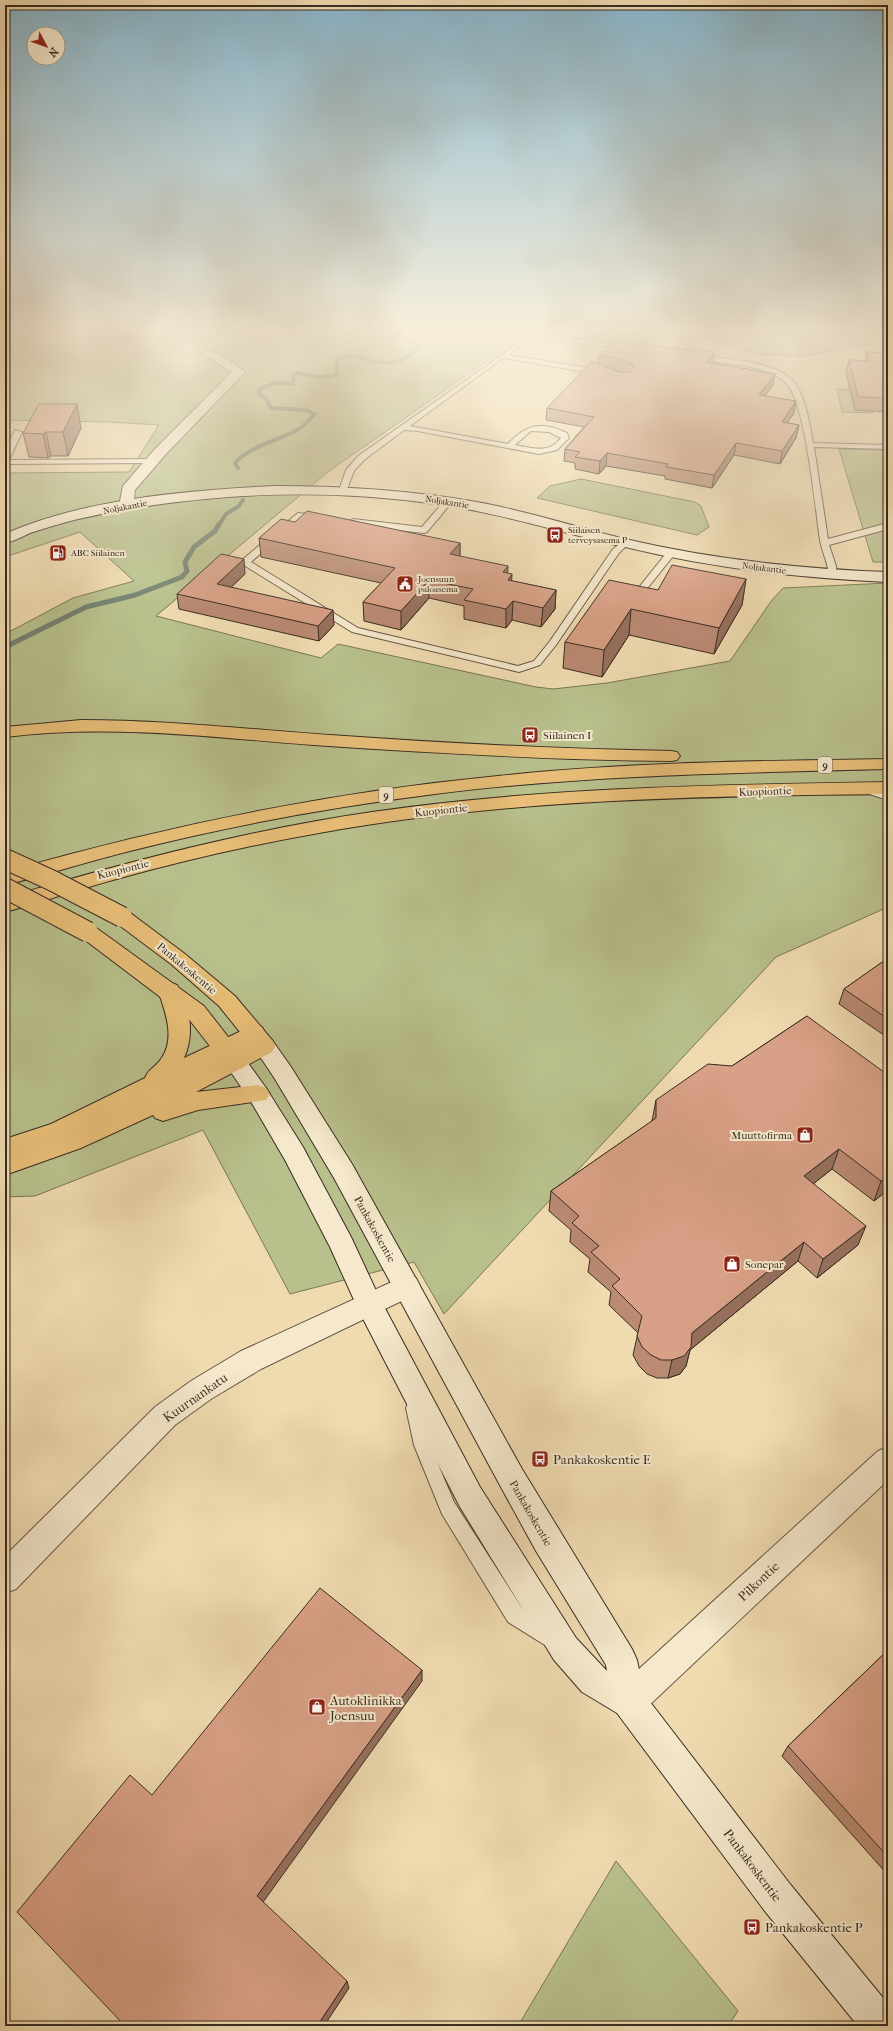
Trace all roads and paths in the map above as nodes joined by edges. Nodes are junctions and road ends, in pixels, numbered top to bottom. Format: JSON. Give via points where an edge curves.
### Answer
{"nodes":[{"id":1,"x":190,"y":422,"type":"edge"},
{"id":2,"x":412,"y":422,"type":"edge"},
{"id":3,"x":805,"y":422,"type":"edge"},
{"id":4,"x":403,"y":428,"type":"junction"},
{"id":5,"x":18,"y":432,"type":"dead end"},
{"id":6,"x":809,"y":445,"type":"junction"},
{"id":7,"x":510,"y":446,"type":"junction"},
{"id":8,"x":888,"y":447,"type":"edge"},
{"id":9,"x":5,"y":459,"type":"edge"},
{"id":10,"x":152,"y":461,"type":"junction"},
{"id":11,"x":5,"y":462,"type":"edge"},
{"id":12,"x":343,"y":490,"type":"junction"},
{"id":13,"x":448,"y":502,"type":"junction"},
{"id":14,"x":126,"y":506,"type":"junction"},
{"id":15,"x":330,"y":520,"type":"edge"},
{"id":16,"x":345,"y":521,"type":"edge"},
{"id":17,"x":888,"y":526,"type":"edge"},
{"id":18,"x":5,"y":539,"type":"edge"},
{"id":19,"x":625,"y":543,"type":"junction"},
{"id":20,"x":825,"y":543,"type":"junction"},
{"id":21,"x":671,"y":553,"type":"junction"},
{"id":22,"x":833,"y":575,"type":"junction"},
{"id":23,"x":888,"y":577,"type":"edge"},
{"id":24,"x":639,"y":593,"type":"edge"},
{"id":25,"x":5,"y":732,"type":"edge"},
{"id":26,"x":888,"y":764,"type":"edge"},
{"id":27,"x":775,"y":766,"type":"junction"},
{"id":28,"x":862,"y":788,"type":"junction"},
{"id":29,"x":888,"y":788,"type":"edge"},
{"id":30,"x":888,"y":797,"type":"edge"},
{"id":31,"x":188,"y":853,"type":"junction"},
{"id":32,"x":5,"y":859,"type":"edge"},
{"id":33,"x":5,"y":879,"type":"edge"},
{"id":34,"x":5,"y":888,"type":"edge"},
{"id":35,"x":5,"y":905,"type":"edge"},
{"id":36,"x":5,"y":920,"type":"edge"},
{"id":37,"x":169,"y":990,"type":"junction"},
{"id":38,"x":259,"y":1040,"type":"junction"},
{"id":39,"x":230,"y":1055,"type":"junction"},
{"id":40,"x":142,"y":1088,"type":"junction"},
{"id":41,"x":258,"y":1094,"type":"junction"},
{"id":42,"x":99,"y":1130,"type":"junction"},
{"id":43,"x":5,"y":1148,"type":"edge"},
{"id":44,"x":5,"y":1165,"type":"edge"},
{"id":45,"x":407,"y":1286,"type":"junction"},
{"id":46,"x":368,"y":1303,"type":"junction"},
{"id":47,"x":888,"y":1462,"type":"edge"},
{"id":48,"x":5,"y":1578,"type":"edge"},
{"id":49,"x":629,"y":1701,"type":"junction"},
{"id":50,"x":882,"y":2026,"type":"edge"}],
"edges":[{"from":1,"to":10,"type":"main road"},
{"from":2,"to":4,"type":"lane"},
{"from":3,"to":6,"type":"lane"},
{"from":4,"to":7,"type":"lane"},
{"from":4,"to":12,"type":"lane","via":[[361,458],[350,470]]},
{"from":5,"to":9,"type":"lane"},
{"from":6,"to":8,"type":"lane"},
{"from":6,"to":20,"type":"lane"},
{"from":7,"to":7,"type":"lane","via":[[539,452],[549,451],[558,447],[565,438],[557,432],[532,428],[523,432]]},
{"from":10,"to":11,"type":"lane"},
{"from":10,"to":14,"type":"main road","via":[[128,489]]},
{"from":12,"to":13,"type":"main road","name":"Noljakantie"},
{"from":12,"to":14,"type":"main road","name":"Noljakantie","via":[[243,491]]},
{"from":13,"to":16,"type":"lane","via":[[424,530]]},
{"from":13,"to":19,"type":"main road","name":"Noljakantie","via":[[496,510]]},
{"from":14,"to":18,"type":"main road","name":"Noljakantie","via":[[55,521]]},
{"from":15,"to":19,"type":"lane","via":[[298,516],[245,562],[355,630],[519,668],[537,663],[553,644],[616,551]]},
{"from":17,"to":20,"type":"lane"},
{"from":19,"to":21,"type":"main road","name":"Noljakantie"},
{"from":20,"to":22,"type":"lane","via":[[833,566]]},
{"from":21,"to":22,"type":"main road","name":"Noljakantie","via":[[773,570]]},
{"from":21,"to":24,"type":"lane"},
{"from":22,"to":23,"type":"main road","name":"Noljakantie"},
{"from":25,"to":27,"type":"main road","via":[[57,726],[99,725],[635,756],[738,756]]},
{"from":26,"to":27,"type":"main road","name":"Kuopiontie","number":"9"},
{"from":27,"to":33,"type":"main road","name":"Kuopiontie","number":"9","via":[[608,772],[499,781],[325,804],[181,831],[76,857]]},
{"from":28,"to":29,"type":"main road","name":"Kuopiontie","number":"9"},
{"from":28,"to":30,"type":"lane"},
{"from":28,"to":31,"type":"main road","name":"Kuopiontie","number":"9","via":[[618,795],[504,803],[326,825]]},
{"from":31,"to":35,"type":"main road","name":"Kuopiontie","number":"9","via":[[93,877]]},
{"from":31,"to":36,"type":"main road","via":[[155,875]]},
{"from":32,"to":38,"type":"main road","name":"Pankakoskentie","bridge":true,"via":[[122,918],[178,959],[227,1001]]},
{"from":34,"to":37,"type":"main road","name":"Pankakoskentie","bridge":true,"via":[[88,932]]},
{"from":37,"to":39,"type":"main road","name":"Pankakoskentie","via":[[196,1012]]},
{"from":37,"to":40,"type":"main road","via":[[179,1021],[179,1044],[170,1065]]},
{"from":38,"to":39,"type":"main road"},
{"from":38,"to":45,"type":"main road","name":"Pankakoskentie","via":[[283,1073],[342,1171]]},
{"from":39,"to":40,"type":"main road"},
{"from":39,"to":41,"type":"main road","name":"Pankakoskentie"},
{"from":39,"to":42,"type":"main road"},
{"from":40,"to":43,"type":"main road","via":[[59,1131]]},
{"from":41,"to":42,"type":"main road","via":[[210,1098],[183,1104],[127,1128]]},
{"from":41,"to":46,"type":"main road","name":"Pankakoskentie","via":[[294,1154],[342,1244]]},
{"from":42,"to":44,"type":"main road"},
{"from":45,"to":46,"type":"main road","name":"Kuurnankatu"},
{"from":45,"to":49,"type":"main road","name":"Pankakoskentie","via":[[516,1486],[621,1660]]},
{"from":46,"to":48,"type":"main road","name":"Kuurnankatu","via":[[251,1360],[201,1390],[165,1416]]},
{"from":46,"to":49,"type":"main road","name":"Pankakoskentie","via":[[470,1497],[565,1649],[593,1681]]},
{"from":47,"to":49,"type":"main road","name":"Pilkontie"},
{"from":49,"to":50,"type":"main road","name":"Pankakoskentie","via":[[777,1897]]}]}
